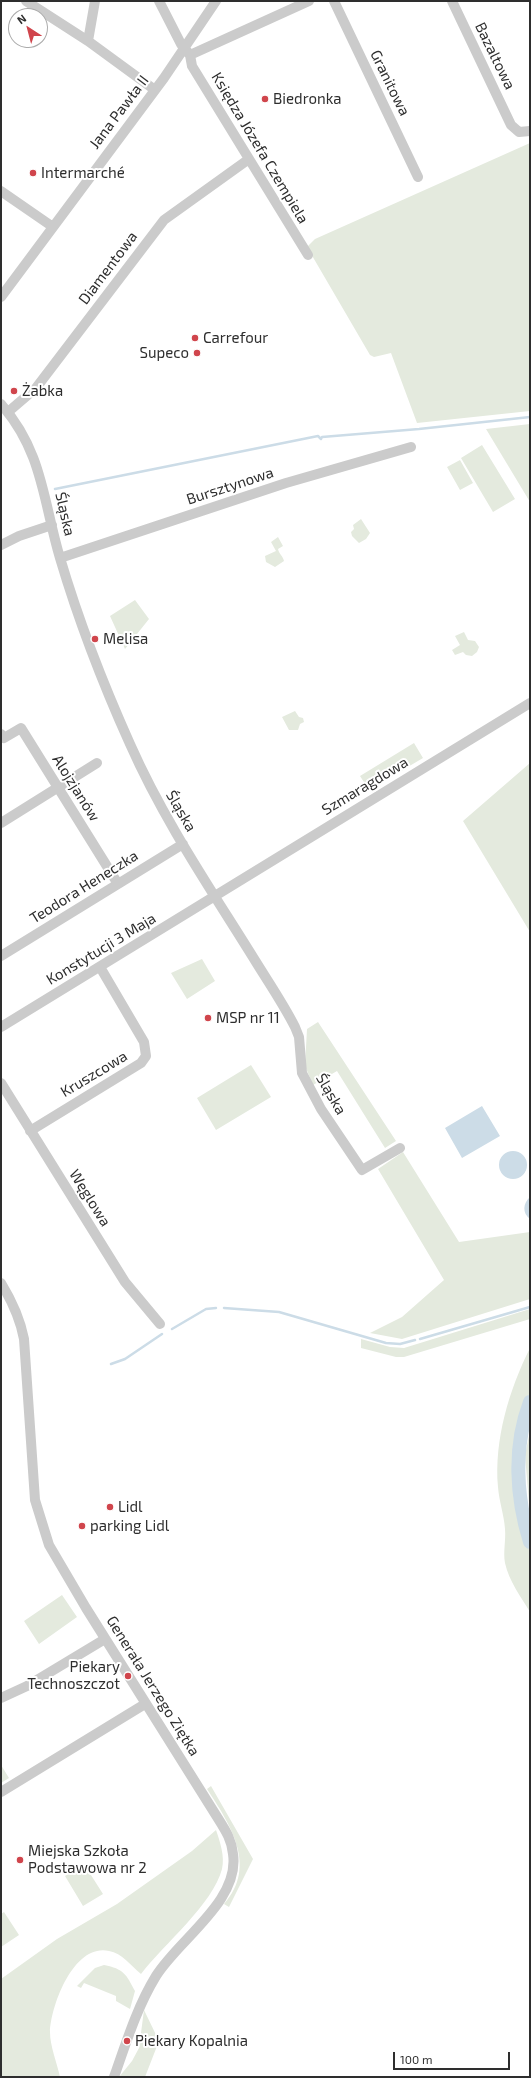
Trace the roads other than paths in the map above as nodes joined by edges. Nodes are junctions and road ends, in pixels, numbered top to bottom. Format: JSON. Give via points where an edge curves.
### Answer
{"nodes":[{"id":1,"x":26,"y":1,"type":"edge"},
{"id":2,"x":95,"y":1,"type":"edge"},
{"id":3,"x":159,"y":1,"type":"edge"},
{"id":4,"x":216,"y":1,"type":"edge"},
{"id":5,"x":309,"y":1,"type":"edge"},
{"id":6,"x":334,"y":1,"type":"edge"},
{"id":7,"x":452,"y":1,"type":"edge"},
{"id":8,"x":88,"y":41,"type":"junction"},
{"id":9,"x":187,"y":52,"type":"junction"},
{"id":10,"x":155,"y":90,"type":"junction"},
{"id":11,"x":530,"y":131,"type":"edge"},
{"id":12,"x":249,"y":159,"type":"junction"},
{"id":13,"x":418,"y":177,"type":"dead end"},
{"id":14,"x":1,"y":191,"type":"edge"},
{"id":15,"x":53,"y":227,"type":"junction"},
{"id":16,"x":308,"y":255,"type":"dead end"},
{"id":17,"x":2,"y":293,"type":"edge"},
{"id":18,"x":4,"y":408,"type":"edge"},
{"id":19,"x":411,"y":447,"type":"dead end"},
{"id":20,"x":52,"y":525,"type":"junction"},
{"id":21,"x":1,"y":545,"type":"edge"},
{"id":22,"x":60,"y":558,"type":"junction"},
{"id":23,"x":530,"y":703,"type":"edge"},
{"id":24,"x":1,"y":734,"type":"edge"},
{"id":25,"x":97,"y":763,"type":"dead end"},
{"id":26,"x":57,"y":787,"type":"junction"},
{"id":27,"x":1,"y":823,"type":"edge"},
{"id":28,"x":183,"y":844,"type":"junction"},
{"id":29,"x":118,"y":884,"type":"junction"},
{"id":30,"x":216,"y":895,"type":"junction"},
{"id":31,"x":1,"y":956,"type":"edge"},
{"id":32,"x":100,"y":967,"type":"junction"},
{"id":33,"x":1,"y":1027,"type":"edge"},
{"id":34,"x":1,"y":1083,"type":"edge"},
{"id":35,"x":30,"y":1131,"type":"junction"},
{"id":36,"x":400,"y":1148,"type":"dead end"},
{"id":37,"x":1,"y":1283,"type":"edge"},
{"id":38,"x":160,"y":1324,"type":"dead end"},
{"id":39,"x":105,"y":1639,"type":"junction"},
{"id":40,"x":1,"y":1698,"type":"edge"},
{"id":41,"x":145,"y":1704,"type":"junction"},
{"id":42,"x":1,"y":1792,"type":"edge"},
{"id":43,"x":114,"y":2077,"type":"edge"}],
"edges":[{"from":1,"to":8,"type":"street"},
{"from":2,"to":8,"type":"street"},
{"from":3,"to":9,"type":"street","name":"Księdza Józefa Czempiela"},
{"from":4,"to":9,"type":"street","name":"Jana Pawła II"},
{"from":5,"to":9,"type":"street"},
{"from":6,"to":13,"type":"street","name":"Granitowa"},
{"from":7,"to":11,"type":"street","name":"Bazaltowa","via":[[511,125],[519,132]]},
{"from":8,"to":10,"type":"street"},
{"from":9,"to":10,"type":"street","name":"Jana Pawła II"},
{"from":9,"to":12,"type":"street","name":"Księdza Józefa Czempiela"},
{"from":10,"to":15,"type":"street","name":"Jana Pawła II"},
{"from":12,"to":16,"type":"street","name":"Księdza Józefa Czempiela"},
{"from":12,"to":18,"type":"street","name":"Diamentowa","via":[[164,220],[36,388]]},
{"from":14,"to":15,"type":"street"},
{"from":15,"to":17,"type":"street","name":"Jana Pawła II"},
{"from":18,"to":20,"type":"street","name":"Śląska","via":[[30,447]]},
{"from":19,"to":22,"type":"street","name":"Bursztynowa","via":[[286,483]]},
{"from":20,"to":21,"type":"street"},
{"from":20,"to":22,"type":"street","name":"Śląska"},
{"from":22,"to":28,"type":"street","name":"Śląska","via":[[98,672],[135,756]]},
{"from":23,"to":30,"type":"street","name":"Szmaragdowa"},
{"from":24,"to":26,"type":"street","name":"Alojzjanów","via":[[4,738],[21,728]]},
{"from":25,"to":26,"type":"street"},
{"from":26,"to":27,"type":"street"},
{"from":26,"to":29,"type":"street","name":"Alojzjanów"},
{"from":28,"to":29,"type":"street","name":"Teodora Heneczka"},
{"from":28,"to":30,"type":"street","name":"Śląska"},
{"from":29,"to":31,"type":"street","name":"Teodora Heneczka"},
{"from":30,"to":32,"type":"street","name":"Konstytucji 3 Maja"},
{"from":30,"to":36,"type":"street","name":"Śląska","via":[[290,1018],[299,1036],[302,1073],[321,1109],[362,1170]]},
{"from":32,"to":33,"type":"street","name":"Konstytucji 3 Maja"},
{"from":32,"to":35,"type":"street","name":"Kruszcowa","via":[[144,1042],[146,1056],[141,1063]]},
{"from":34,"to":35,"type":"street","name":"Węglowa"},
{"from":35,"to":38,"type":"street","name":"Węglowa","via":[[125,1282]]},
{"from":37,"to":39,"type":"street","name":"Generała Jerzego Ziętka","via":[[14,1307],[24,1339],[35,1500],[45,1534],[57,1560]]},
{"from":39,"to":40,"type":"street"},
{"from":39,"to":41,"type":"street","name":"Generała Jerzego Ziętka"},
{"from":41,"to":42,"type":"street"},
{"from":41,"to":43,"type":"street","name":"Generała Jerzego Ziętka","via":[[228,1834],[234,1854],[232,1875],[224,1896],[164,1964],[145,1995]]}]}
